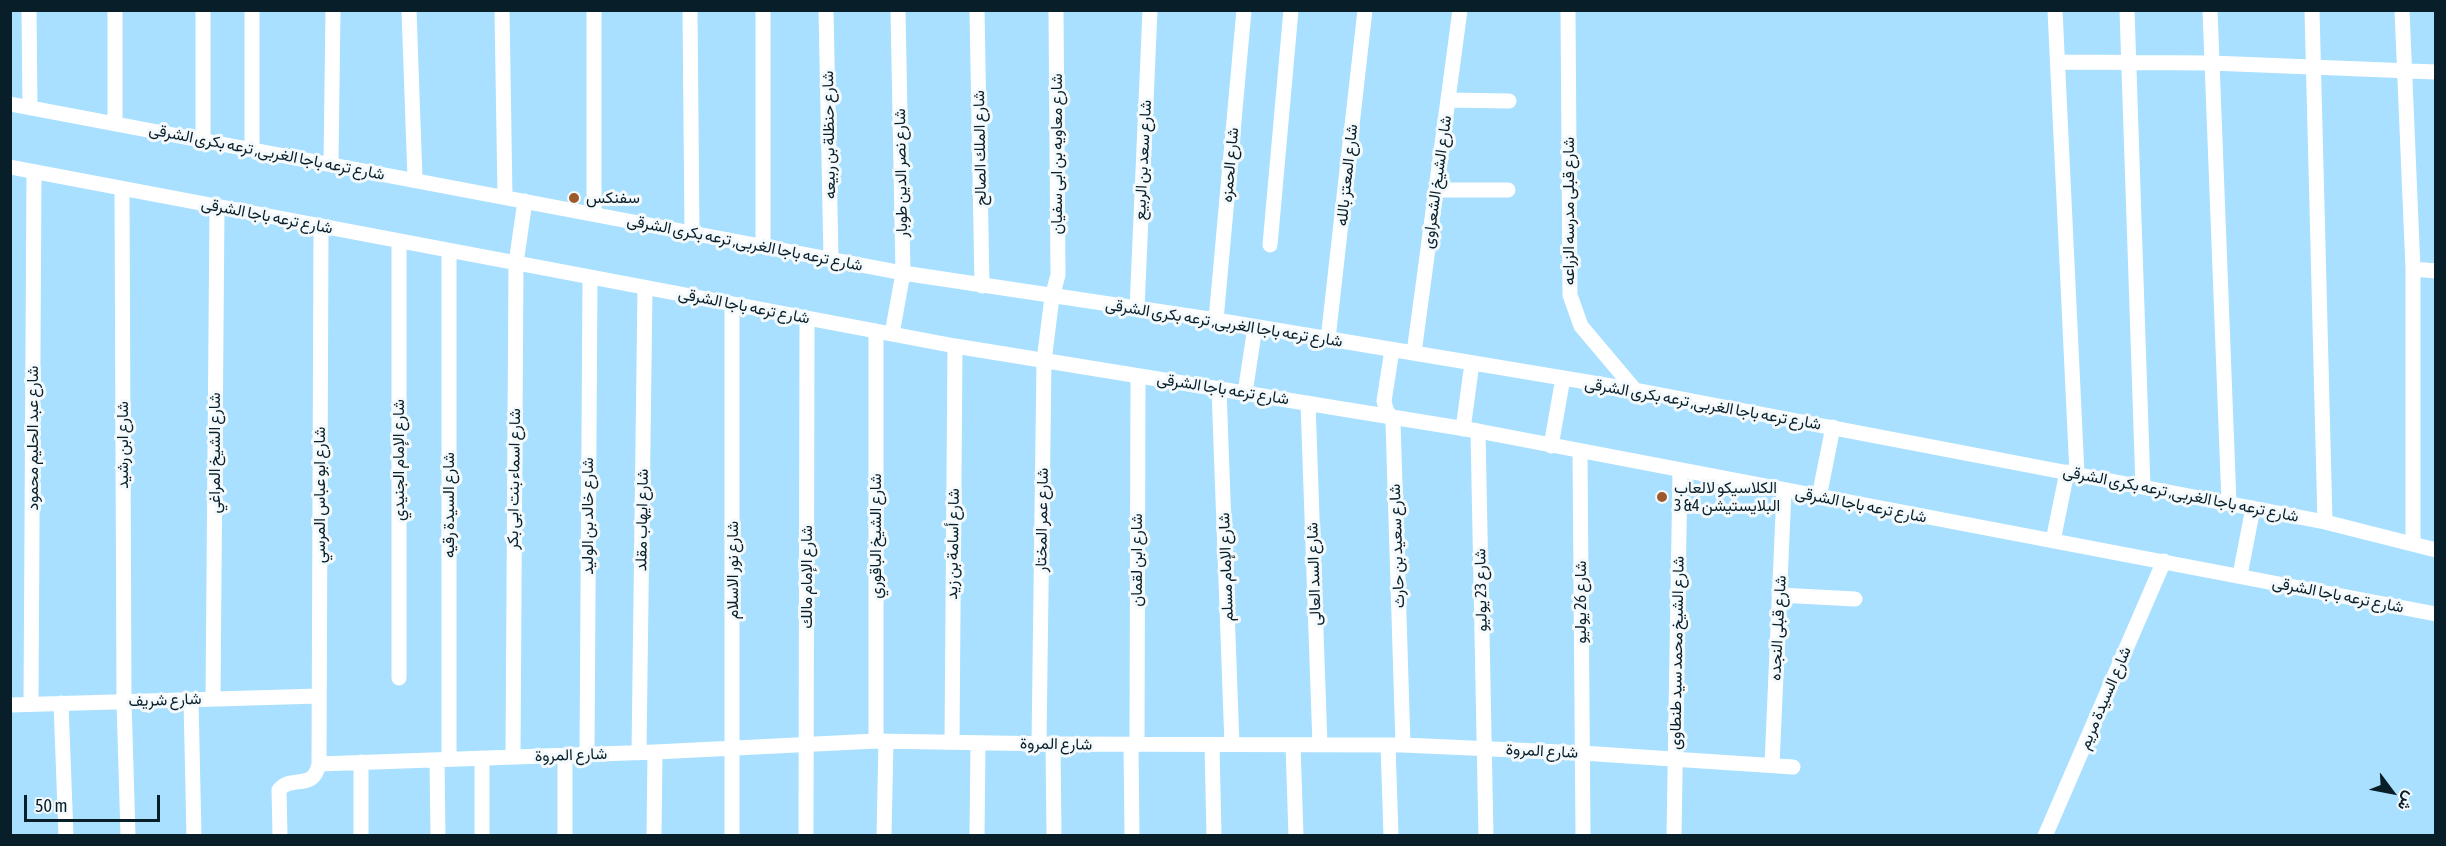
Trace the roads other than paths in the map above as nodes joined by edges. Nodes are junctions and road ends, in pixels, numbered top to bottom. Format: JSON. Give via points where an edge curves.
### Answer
{"nodes":[{"id":1,"x":29,"y":10,"type":"edge"},
{"id":2,"x":115,"y":10,"type":"edge"},
{"id":3,"x":203,"y":10,"type":"edge"},
{"id":4,"x":252,"y":10,"type":"edge"},
{"id":5,"x":333,"y":10,"type":"edge"},
{"id":6,"x":409,"y":10,"type":"edge"},
{"id":7,"x":502,"y":10,"type":"edge"},
{"id":8,"x":594,"y":10,"type":"edge"},
{"id":9,"x":690,"y":10,"type":"edge"},
{"id":10,"x":763,"y":10,"type":"edge"},
{"id":11,"x":826,"y":10,"type":"edge"},
{"id":12,"x":898,"y":10,"type":"edge"},
{"id":13,"x":977,"y":10,"type":"edge"},
{"id":14,"x":1056,"y":10,"type":"edge"},
{"id":15,"x":1150,"y":10,"type":"edge"},
{"id":16,"x":1244,"y":10,"type":"edge"},
{"id":17,"x":1291,"y":10,"type":"edge"},
{"id":18,"x":1365,"y":10,"type":"edge"},
{"id":19,"x":1460,"y":10,"type":"edge"},
{"id":20,"x":1568,"y":10,"type":"edge"},
{"id":21,"x":2055,"y":10,"type":"edge"},
{"id":22,"x":2127,"y":10,"type":"edge"},
{"id":23,"x":2210,"y":10,"type":"edge"},
{"id":24,"x":2312,"y":10,"type":"edge"},
{"id":25,"x":2402,"y":10,"type":"edge"},
{"id":26,"x":2058,"y":62,"type":"junction"},
{"id":27,"x":2130,"y":63,"type":"junction"},
{"id":28,"x":2211,"y":63,"type":"junction"},
{"id":29,"x":2314,"y":68,"type":"junction"},
{"id":30,"x":2405,"y":71,"type":"junction"},
{"id":31,"x":2436,"y":72,"type":"edge"},
{"id":32,"x":1448,"y":100,"type":"junction"},
{"id":33,"x":1509,"y":101,"type":"dead end"},
{"id":34,"x":10,"y":104,"type":"edge"},
{"id":35,"x":30,"y":108,"type":"junction"},
{"id":36,"x":115,"y":123,"type":"junction"},
{"id":37,"x":203,"y":140,"type":"junction"},
{"id":38,"x":252,"y":149,"type":"junction"},
{"id":39,"x":331,"y":164,"type":"junction"},
{"id":40,"x":10,"y":167,"type":"edge"},
{"id":41,"x":34,"y":171,"type":"junction"},
{"id":42,"x":415,"y":180,"type":"junction"},
{"id":43,"x":122,"y":189,"type":"junction"},
{"id":44,"x":1436,"y":190,"type":"junction"},
{"id":45,"x":1508,"y":190,"type":"dead end"},
{"id":46,"x":505,"y":197,"type":"junction"},
{"id":47,"x":525,"y":201,"type":"junction"},
{"id":48,"x":217,"y":207,"type":"junction"},
{"id":49,"x":594,"y":214,"type":"junction"},
{"id":50,"x":321,"y":227,"type":"junction"},
{"id":51,"x":692,"y":233,"type":"junction"},
{"id":52,"x":399,"y":242,"type":"junction"},
{"id":53,"x":1269,"y":245,"type":"dead end"},
{"id":54,"x":763,"y":246,"type":"junction"},
{"id":55,"x":449,"y":251,"type":"junction"},
{"id":56,"x":831,"y":259,"type":"junction"},
{"id":57,"x":516,"y":264,"type":"junction"},
{"id":58,"x":2413,"y":269,"type":"junction"},
{"id":59,"x":2436,"y":271,"type":"edge"},
{"id":60,"x":903,"y":273,"type":"junction"},
{"id":61,"x":590,"y":277,"type":"junction"},
{"id":62,"x":982,"y":286,"type":"junction"},
{"id":63,"x":645,"y":288,"type":"junction"},
{"id":64,"x":1052,"y":297,"type":"junction"},
{"id":65,"x":732,"y":304,"type":"junction"},
{"id":66,"x":1137,"y":309,"type":"junction"},
{"id":67,"x":807,"y":318,"type":"junction"},
{"id":68,"x":1216,"y":320,"type":"junction"},
{"id":69,"x":1255,"y":327,"type":"junction"},
{"id":70,"x":876,"y":331,"type":"junction"},
{"id":71,"x":892,"y":334,"type":"junction"},
{"id":72,"x":1328,"y":339,"type":"junction"},
{"id":73,"x":955,"y":346,"type":"junction"},
{"id":74,"x":1392,"y":350,"type":"junction"},
{"id":75,"x":1414,"y":353,"type":"junction"},
{"id":76,"x":1044,"y":361,"type":"junction"},
{"id":77,"x":1472,"y":363,"type":"junction"},
{"id":78,"x":1138,"y":376,"type":"junction"},
{"id":79,"x":1563,"y":378,"type":"junction"},
{"id":80,"x":1219,"y":388,"type":"junction"},
{"id":81,"x":1635,"y":390,"type":"junction"},
{"id":82,"x":1245,"y":393,"type":"junction"},
{"id":83,"x":1308,"y":403,"type":"junction"},
{"id":84,"x":1390,"y":416,"type":"junction"},
{"id":85,"x":1833,"y":428,"type":"junction"},
{"id":86,"x":1470,"y":430,"type":"junction"},
{"id":87,"x":1551,"y":446,"type":"junction"},
{"id":88,"x":1580,"y":452,"type":"junction"},
{"id":89,"x":1680,"y":471,"type":"junction"},
{"id":90,"x":2072,"y":473,"type":"junction"},
{"id":91,"x":2143,"y":487,"type":"junction"},
{"id":92,"x":1784,"y":491,"type":"junction"},
{"id":93,"x":1819,"y":497,"type":"junction"},
{"id":94,"x":2229,"y":503,"type":"junction"},
{"id":95,"x":2253,"y":508,"type":"junction"},
{"id":96,"x":2325,"y":522,"type":"junction"},
{"id":97,"x":2053,"y":541,"type":"junction"},
{"id":98,"x":2412,"y":542,"type":"junction"},
{"id":99,"x":2436,"y":550,"type":"edge"},
{"id":100,"x":2164,"y":561,"type":"junction"},
{"id":101,"x":2240,"y":575,"type":"junction"},
{"id":102,"x":1779,"y":595,"type":"junction"},
{"id":103,"x":1855,"y":599,"type":"dead end"},
{"id":104,"x":2436,"y":614,"type":"edge"},
{"id":105,"x":399,"y":678,"type":"dead end"},
{"id":106,"x":319,"y":696,"type":"junction"},
{"id":107,"x":190,"y":699,"type":"junction"},
{"id":108,"x":213,"y":699,"type":"junction"},
{"id":109,"x":124,"y":701,"type":"junction"},
{"id":110,"x":61,"y":703,"type":"junction"},
{"id":111,"x":32,"y":704,"type":"junction"},
{"id":112,"x":10,"y":705,"type":"edge"},
{"id":113,"x":881,"y":741,"type":"junction"},
{"id":114,"x":952,"y":742,"type":"junction"},
{"id":115,"x":978,"y":743,"type":"junction"},
{"id":116,"x":808,"y":744,"type":"junction"},
{"id":117,"x":1046,"y":744,"type":"junction"},
{"id":118,"x":1134,"y":745,"type":"junction"},
{"id":119,"x":1212,"y":745,"type":"junction"},
{"id":120,"x":1232,"y":745,"type":"junction"},
{"id":121,"x":1293,"y":745,"type":"junction"},
{"id":122,"x":1320,"y":745,"type":"junction"},
{"id":123,"x":1388,"y":745,"type":"junction"},
{"id":124,"x":1403,"y":745,"type":"junction"},
{"id":125,"x":733,"y":748,"type":"junction"},
{"id":126,"x":1485,"y":748,"type":"junction"},
{"id":127,"x":655,"y":752,"type":"junction"},
{"id":128,"x":639,"y":753,"type":"junction"},
{"id":129,"x":1582,"y":753,"type":"junction"},
{"id":130,"x":586,"y":754,"type":"junction"},
{"id":131,"x":565,"y":755,"type":"junction"},
{"id":132,"x":513,"y":757,"type":"junction"},
{"id":133,"x":482,"y":758,"type":"junction"},
{"id":134,"x":443,"y":759,"type":"junction"},
{"id":135,"x":1676,"y":759,"type":"junction"},
{"id":136,"x":361,"y":762,"type":"junction"},
{"id":137,"x":319,"y":764,"type":"junction"},
{"id":138,"x":1772,"y":765,"type":"junction"},
{"id":139,"x":1793,"y":767,"type":"dead end"},
{"id":140,"x":66,"y":836,"type":"edge"},
{"id":141,"x":128,"y":836,"type":"edge"},
{"id":142,"x":194,"y":836,"type":"edge"},
{"id":143,"x":280,"y":836,"type":"edge"},
{"id":144,"x":361,"y":836,"type":"edge"},
{"id":145,"x":438,"y":836,"type":"edge"},
{"id":146,"x":482,"y":836,"type":"edge"},
{"id":147,"x":565,"y":836,"type":"edge"},
{"id":148,"x":654,"y":836,"type":"edge"},
{"id":149,"x":732,"y":836,"type":"edge"},
{"id":150,"x":806,"y":836,"type":"edge"},
{"id":151,"x":884,"y":836,"type":"edge"},
{"id":152,"x":977,"y":836,"type":"edge"},
{"id":153,"x":1054,"y":836,"type":"edge"},
{"id":154,"x":1132,"y":836,"type":"edge"},
{"id":155,"x":1214,"y":836,"type":"edge"},
{"id":156,"x":1296,"y":836,"type":"edge"},
{"id":157,"x":1391,"y":836,"type":"edge"},
{"id":158,"x":1486,"y":836,"type":"edge"},
{"id":159,"x":1583,"y":836,"type":"edge"},
{"id":160,"x":1674,"y":836,"type":"edge"},
{"id":161,"x":2045,"y":836,"type":"edge"}],
"edges":[{"from":1,"to":35,"type":"street"},
{"from":2,"to":36,"type":"street"},
{"from":3,"to":37,"type":"street"},
{"from":4,"to":38,"type":"street"},
{"from":5,"to":39,"type":"street"},
{"from":6,"to":42,"type":"street"},
{"from":7,"to":46,"type":"street"},
{"from":8,"to":49,"type":"street"},
{"from":9,"to":51,"type":"street"},
{"from":10,"to":54,"type":"street"},
{"from":11,"to":56,"type":"street","name":"شارع حنظلة بن ربيعه"},
{"from":12,"to":60,"type":"street","name":"شارع نصر الدين طوبار"},
{"from":13,"to":62,"type":"street","name":"شارع الملك الصالح"},
{"from":14,"to":64,"type":"street","name":"شارع معاويه بن ابى سفيان","via":[[1058,274]]},
{"from":15,"to":66,"type":"street","name":"شارع سعد بن الربيع"},
{"from":16,"to":68,"type":"street","name":"شارع الحمزه"},
{"from":17,"to":53,"type":"street"},
{"from":18,"to":72,"type":"street","name":"شارع المعتز بالله"},
{"from":19,"to":32,"type":"street","name":"شارع الشيخ الشعراوى"},
{"from":20,"to":81,"type":"street","name":"شارع قبلى مدرسه الزراعه","via":[[1570,295],[1581,326]]},
{"from":21,"to":26,"type":"street"},
{"from":22,"to":27,"type":"street"},
{"from":23,"to":28,"type":"street"},
{"from":24,"to":29,"type":"street"},
{"from":25,"to":30,"type":"street"},
{"from":26,"to":27,"type":"street"},
{"from":26,"to":90,"type":"street"},
{"from":27,"to":28,"type":"street"},
{"from":27,"to":91,"type":"street"},
{"from":28,"to":29,"type":"street"},
{"from":28,"to":94,"type":"street"},
{"from":29,"to":30,"type":"street"},
{"from":29,"to":96,"type":"street"},
{"from":30,"to":31,"type":"street"},
{"from":30,"to":58,"type":"street"},
{"from":32,"to":33,"type":"street"},
{"from":32,"to":44,"type":"street","name":"شارع الشيخ الشعراوى"},
{"from":34,"to":35,"type":"street","name":"شارع ترعه باجا الغربى, ترعه بكرى الشرقى"},
{"from":35,"to":36,"type":"street","name":"شارع ترعه باجا الغربى, ترعه بكرى الشرقى"},
{"from":36,"to":37,"type":"street","name":"شارع ترعه باجا الغربى, ترعه بكرى الشرقى"},
{"from":37,"to":38,"type":"street","name":"شارع ترعه باجا الغربى, ترعه بكرى الشرقى"},
{"from":38,"to":39,"type":"street","name":"شارع ترعه باجا الغربى, ترعه بكرى الشرقى"},
{"from":39,"to":42,"type":"street","name":"شارع ترعه باجا الغربى, ترعه بكرى الشرقى"},
{"from":40,"to":41,"type":"street","name":"شارع ترعه باجا الشرقى"},
{"from":41,"to":43,"type":"street","name":"شارع ترعه باجا الشرقى"},
{"from":41,"to":111,"type":"street","name":"شارع عبد الحليم محمود"},
{"from":42,"to":46,"type":"street","name":"شارع ترعه باجا الغربى, ترعه بكرى الشرقى"},
{"from":43,"to":48,"type":"street","name":"شارع ترعه باجا الشرقى"},
{"from":43,"to":109,"type":"street","name":"شارع ابن رشيد"},
{"from":44,"to":45,"type":"street"},
{"from":44,"to":75,"type":"street","name":"شارع الشيخ الشعراوى"},
{"from":46,"to":47,"type":"street","name":"شارع ترعه باجا الغربى, ترعه بكرى الشرقى"},
{"from":47,"to":49,"type":"street","name":"شارع ترعه باجا الغربى, ترعه بكرى الشرقى"},
{"from":47,"to":57,"type":"street","name":"شارع اسماء بنت ابى بكر"},
{"from":48,"to":50,"type":"street","name":"شارع ترعه باجا الشرقى"},
{"from":48,"to":108,"type":"street","name":"شارع الشيخ المراغي"},
{"from":49,"to":51,"type":"street","name":"شارع ترعه باجا الغربى, ترعه بكرى الشرقى"},
{"from":50,"to":52,"type":"street","name":"شارع ترعه باجا الشرقى"},
{"from":50,"to":106,"type":"street","name":"شارع ابو عباس المرسي"},
{"from":51,"to":54,"type":"street","name":"شارع ترعه باجا الغربى, ترعه بكرى الشرقى"},
{"from":52,"to":55,"type":"street","name":"شارع ترعه باجا الشرقى"},
{"from":52,"to":105,"type":"street","name":"شارع الإمام الجنيدي"},
{"from":54,"to":56,"type":"street","name":"شارع ترعه باجا الغربى, ترعه بكرى الشرقى"},
{"from":55,"to":57,"type":"street","name":"شارع ترعه باجا الشرقى"},
{"from":55,"to":134,"type":"street","name":"شارع السيدة رقيه"},
{"from":56,"to":60,"type":"street","name":"شارع ترعه باجا الغربى, ترعه بكرى الشرقى"},
{"from":57,"to":61,"type":"street","name":"شارع ترعه باجا الشرقى"},
{"from":57,"to":132,"type":"street","name":"شارع اسماء بنت ابى بكر"},
{"from":58,"to":59,"type":"street"},
{"from":58,"to":98,"type":"street"},
{"from":60,"to":62,"type":"street","name":"شارع ترعه باجا الغربى, ترعه بكرى الشرقى"},
{"from":60,"to":71,"type":"street","name":"شارع نصر الدين طوبار"},
{"from":61,"to":63,"type":"street","name":"شارع ترعه باجا الشرقى"},
{"from":61,"to":130,"type":"street","name":"شارع خالد بن الوليد"},
{"from":62,"to":64,"type":"street","name":"شارع ترعه باجا الغربى, ترعه بكرى الشرقى"},
{"from":63,"to":65,"type":"street","name":"شارع ترعه باجا الشرقى"},
{"from":63,"to":128,"type":"street","name":"شارع ايهاب مقلد"},
{"from":64,"to":66,"type":"street","name":"شارع ترعه باجا الغربى, ترعه بكرى الشرقى"},
{"from":64,"to":76,"type":"street","name":"شارع عمر المختار"},
{"from":65,"to":67,"type":"street","name":"شارع ترعه باجا الشرقى"},
{"from":65,"to":125,"type":"street","name":"شارع نور الاسلام"},
{"from":66,"to":68,"type":"street","name":"شارع ترعه باجا الغربى, ترعه بكرى الشرقى"},
{"from":67,"to":70,"type":"street","name":"شارع ترعه باجا الشرقى"},
{"from":67,"to":116,"type":"street","name":"شارع الإمام مالك"},
{"from":68,"to":69,"type":"street","name":"شارع ترعه باجا الغربى, ترعه بكرى الشرقى"},
{"from":69,"to":72,"type":"street","name":"شارع ترعه باجا الغربى, ترعه بكرى الشرقى"},
{"from":69,"to":82,"type":"street"},
{"from":70,"to":71,"type":"street","name":"شارع ترعه باجا الشرقى"},
{"from":70,"to":113,"type":"street","name":"شارع الشيخ الباقوري"},
{"from":71,"to":73,"type":"street","name":"شارع ترعه باجا الشرقى"},
{"from":72,"to":74,"type":"street","name":"شارع ترعه باجا الغربى, ترعه بكرى الشرقى"},
{"from":73,"to":76,"type":"street","name":"شارع ترعه باجا الشرقى"},
{"from":73,"to":114,"type":"street","name":"شارع أسامة بن زيد"},
{"from":74,"to":75,"type":"street","name":"شارع ترعه باجا الغربى, ترعه بكرى الشرقى"},
{"from":74,"to":84,"type":"street","name":"شارع سعيد بن حارث","via":[[1384,401]]},
{"from":75,"to":77,"type":"street","name":"شارع ترعه باجا الغربى, ترعه بكرى الشرقى"},
{"from":76,"to":78,"type":"street","name":"شارع ترعه باجا الشرقى"},
{"from":76,"to":117,"type":"street","name":"شارع عمر المختار"},
{"from":77,"to":79,"type":"street","name":"شارع ترعه باجا الغربى, ترعه بكرى الشرقى"},
{"from":77,"to":86,"type":"street","name":"شارع 23 يوليو"},
{"from":78,"to":80,"type":"street","name":"شارع ترعه باجا الشرقى"},
{"from":78,"to":118,"type":"street","name":"شارع ابن لقمان"},
{"from":79,"to":81,"type":"street","name":"شارع ترعه باجا الغربى, ترعه بكرى الشرقى"},
{"from":79,"to":87,"type":"street"},
{"from":80,"to":82,"type":"street","name":"شارع ترعه باجا الشرقى"},
{"from":80,"to":120,"type":"street","name":"شارع الإمام مسلم"},
{"from":81,"to":85,"type":"street","name":"شارع ترعه باجا الغربى, ترعه بكرى الشرقى"},
{"from":82,"to":83,"type":"street","name":"شارع ترعه باجا الشرقى"},
{"from":83,"to":84,"type":"street","name":"شارع ترعه باجا الشرقى"},
{"from":83,"to":122,"type":"street","name":"شارع السد العالى"},
{"from":84,"to":86,"type":"street","name":"شارع ترعه باجا الشرقى"},
{"from":84,"to":124,"type":"street","name":"شارع سعيد بن حارث","via":[[1394,422]]},
{"from":85,"to":90,"type":"street","name":"شارع ترعه باجا الغربى, ترعه بكرى الشرقى"},
{"from":85,"to":93,"type":"street"},
{"from":86,"to":87,"type":"street","name":"شارع ترعه باجا الشرقى"},
{"from":86,"to":126,"type":"street","name":"شارع 23 يوليو"},
{"from":87,"to":88,"type":"street","name":"شارع ترعه باجا الشرقى"},
{"from":88,"to":89,"type":"street","name":"شارع ترعه باجا الشرقى"},
{"from":88,"to":129,"type":"street","name":"شارع 26 يوليو"},
{"from":89,"to":92,"type":"street","name":"شارع ترعه باجا الشرقى"},
{"from":89,"to":135,"type":"street","name":"شارع الشيخ محمد سيد طنطاوى"},
{"from":90,"to":91,"type":"street","name":"شارع ترعه باجا الغربى, ترعه بكرى الشرقى"},
{"from":90,"to":97,"type":"street"},
{"from":91,"to":94,"type":"street","name":"شارع ترعه باجا الغربى, ترعه بكرى الشرقى"},
{"from":92,"to":93,"type":"street","name":"شارع ترعه باجا الشرقى"},
{"from":92,"to":102,"type":"street","name":"شارع قبلى النجده"},
{"from":93,"to":97,"type":"street","name":"شارع ترعه باجا الشرقى"},
{"from":94,"to":95,"type":"street","name":"شارع ترعه باجا الغربى, ترعه بكرى الشرقى"},
{"from":95,"to":96,"type":"street","name":"شارع ترعه باجا الغربى, ترعه بكرى الشرقى"},
{"from":95,"to":101,"type":"street"},
{"from":96,"to":98,"type":"street","name":"شارع ترعه باجا الغربى, ترعه بكرى الشرقى"},
{"from":97,"to":100,"type":"street","name":"شارع ترعه باجا الشرقى"},
{"from":98,"to":99,"type":"street","name":"شارع ترعه باجا الغربى, ترعه بكرى الشرقى"},
{"from":100,"to":101,"type":"street","name":"شارع ترعه باجا الشرقى"},
{"from":100,"to":161,"type":"street","name":"شارع السيدة مريم"},
{"from":101,"to":104,"type":"street","name":"شارع ترعه باجا الشرقى"},
{"from":102,"to":103,"type":"street"},
{"from":102,"to":138,"type":"street","name":"شارع قبلى النجده"},
{"from":106,"to":108,"type":"street","name":"شارع شريف"},
{"from":106,"to":137,"type":"street","name":"شارع ابو عباس المرسي"},
{"from":107,"to":108,"type":"street","name":"شارع شريف"},
{"from":107,"to":109,"type":"street","name":"شارع شريف"},
{"from":107,"to":142,"type":"street"},
{"from":109,"to":110,"type":"street","name":"شارع شريف"},
{"from":109,"to":141,"type":"street","name":"شارع ابن رشيد"},
{"from":110,"to":111,"type":"street","name":"شارع شريف"},
{"from":110,"to":140,"type":"street"},
{"from":111,"to":112,"type":"street","name":"شارع شريف"},
{"from":113,"to":114,"type":"street","name":"شارع المروة"},
{"from":113,"to":116,"type":"street","name":"شارع المروة"},
{"from":113,"to":151,"type":"street","name":"شارع الشيخ الباقوري"},
{"from":114,"to":115,"type":"street","name":"شارع المروة"},
{"from":115,"to":117,"type":"street","name":"شارع المروة"},
{"from":115,"to":152,"type":"street"},
{"from":116,"to":125,"type":"street","name":"شارع المروة"},
{"from":116,"to":150,"type":"street","name":"شارع الإمام مالك"},
{"from":117,"to":118,"type":"street","name":"شارع المروة"},
{"from":117,"to":153,"type":"street","name":"شارع عمر المختار"},
{"from":118,"to":119,"type":"street","name":"شارع المروة"},
{"from":118,"to":154,"type":"street","name":"شارع ابن لقمان"},
{"from":119,"to":120,"type":"street","name":"شارع المروة"},
{"from":119,"to":155,"type":"street"},
{"from":120,"to":121,"type":"street","name":"شارع المروة"},
{"from":121,"to":122,"type":"street","name":"شارع المروة"},
{"from":121,"to":156,"type":"street"},
{"from":122,"to":123,"type":"street","name":"شارع المروة"},
{"from":123,"to":124,"type":"street","name":"شارع المروة"},
{"from":123,"to":157,"type":"street"},
{"from":124,"to":126,"type":"street","name":"شارع المروة"},
{"from":125,"to":127,"type":"street","name":"شارع المروة"},
{"from":125,"to":149,"type":"street","name":"شارع نور الاسلام"},
{"from":126,"to":129,"type":"street","name":"شارع المروة"},
{"from":126,"to":158,"type":"street","name":"شارع 23 يوليو"},
{"from":127,"to":128,"type":"street","name":"شارع المروة"},
{"from":127,"to":148,"type":"street"},
{"from":128,"to":130,"type":"street","name":"شارع المروة"},
{"from":129,"to":135,"type":"street","name":"شارع المروة"},
{"from":129,"to":159,"type":"street","name":"شارع 26 يوليو"},
{"from":130,"to":131,"type":"street","name":"شارع المروة"},
{"from":131,"to":132,"type":"street","name":"شارع المروة"},
{"from":131,"to":147,"type":"street"},
{"from":132,"to":133,"type":"street","name":"شارع المروة"},
{"from":133,"to":134,"type":"street","name":"شارع المروة"},
{"from":133,"to":146,"type":"street"},
{"from":134,"to":136,"type":"street","name":"شارع المروة"},
{"from":134,"to":145,"type":"street","name":"شارع السيدة رقيه"},
{"from":135,"to":138,"type":"street","name":"شارع المروة"},
{"from":135,"to":160,"type":"street","name":"شارع الشيخ محمد سيد طنطاوى"},
{"from":136,"to":137,"type":"street","name":"شارع المروة"},
{"from":136,"to":144,"type":"street"},
{"from":137,"to":143,"type":"street","via":[[309,781],[288,784],[279,790]]},
{"from":138,"to":139,"type":"street","name":"شارع المروة"}]}
